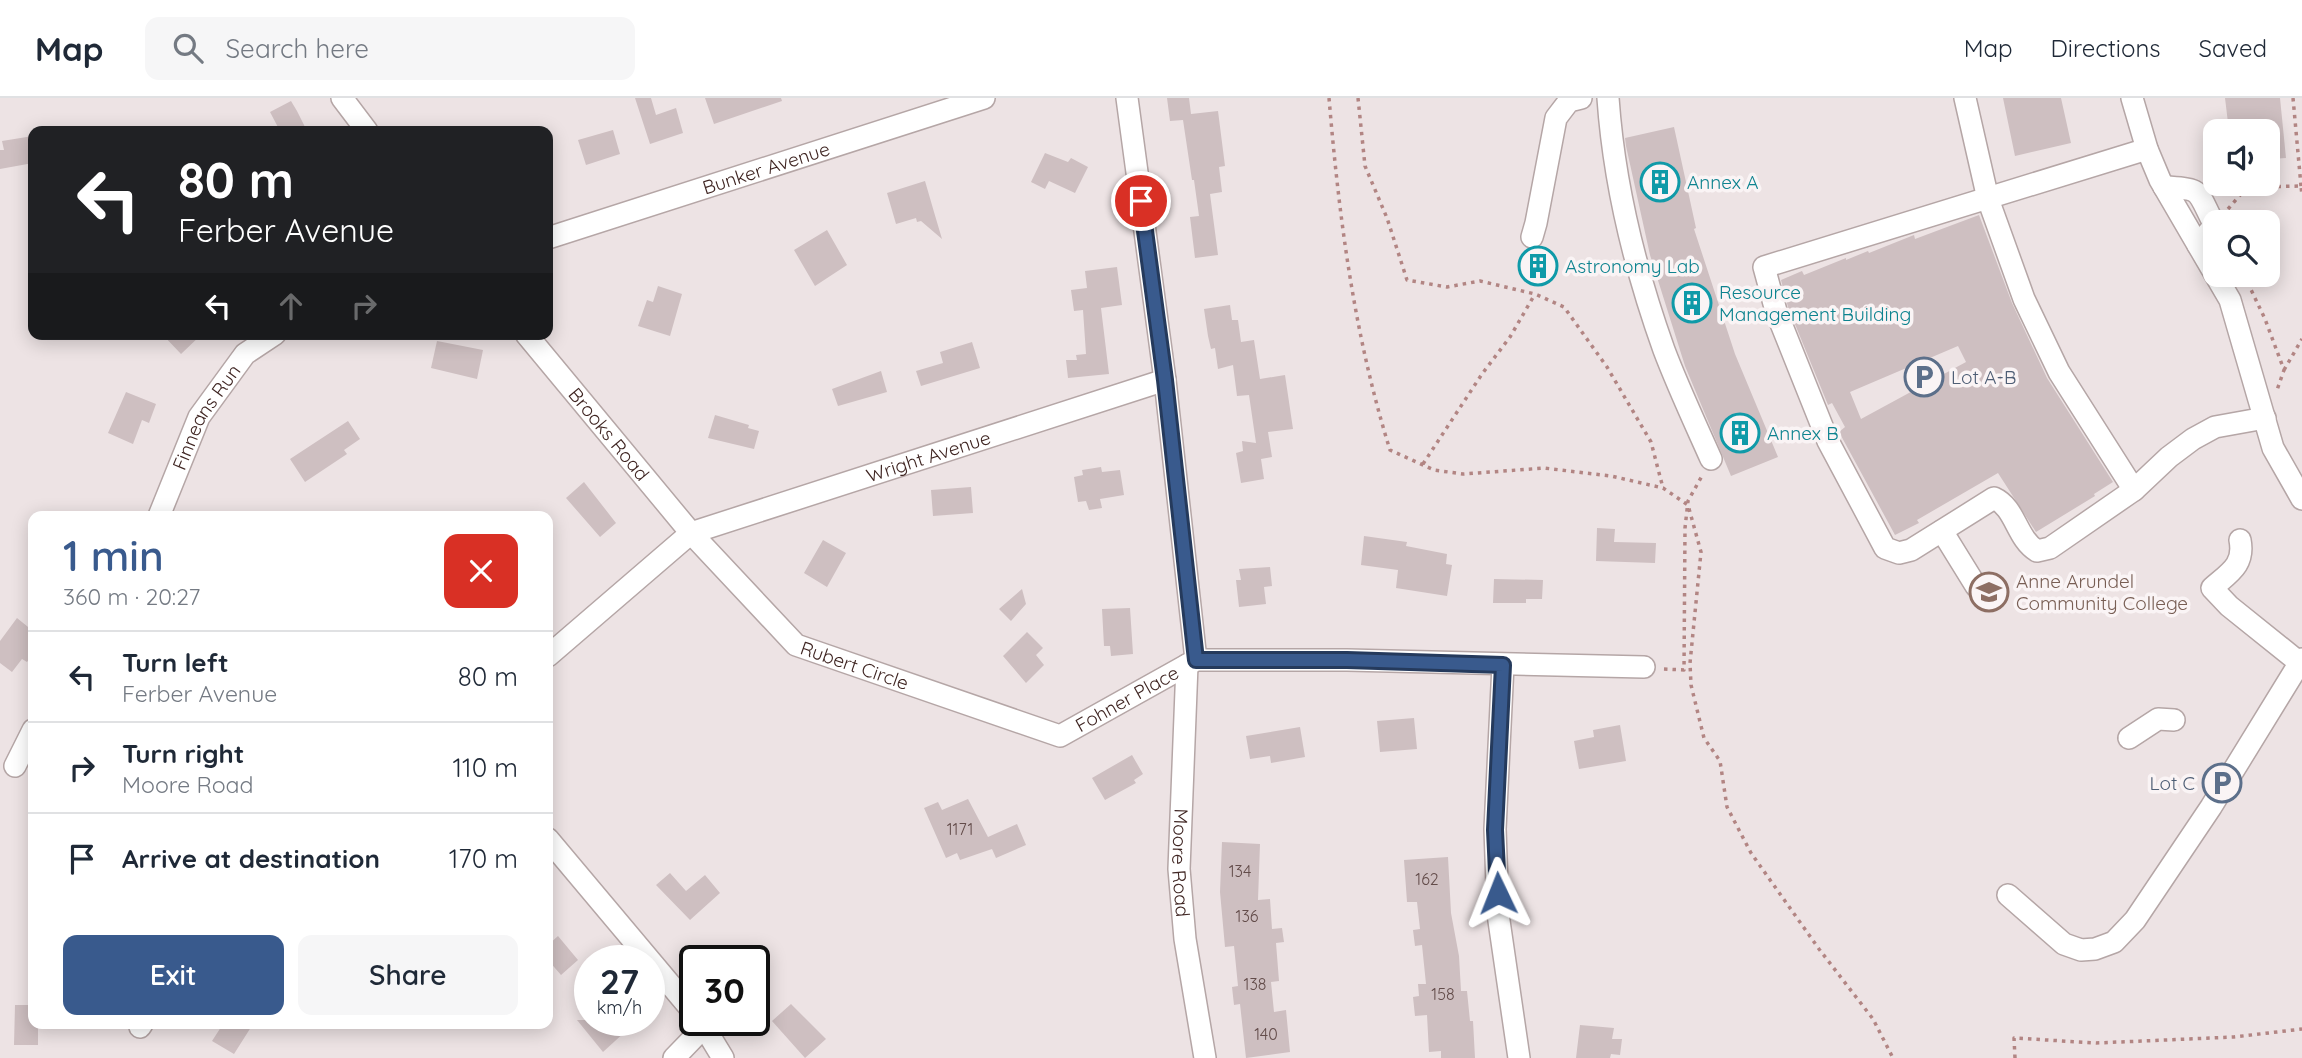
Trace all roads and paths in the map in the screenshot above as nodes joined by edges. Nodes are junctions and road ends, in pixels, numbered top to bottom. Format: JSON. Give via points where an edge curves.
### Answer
{"nodes":[{"id":1,"x":342,"y":98,"type":"edge"},
{"id":2,"x":984,"y":98,"type":"edge"},
{"id":3,"x":1127,"y":98,"type":"edge"},
{"id":4,"x":1329,"y":98,"type":"edge"},
{"id":5,"x":1358,"y":98,"type":"edge"},
{"id":6,"x":1581,"y":98,"type":"edge"},
{"id":7,"x":1608,"y":98,"type":"edge"},
{"id":8,"x":1965,"y":98,"type":"edge"},
{"id":9,"x":2132,"y":98,"type":"edge"},
{"id":10,"x":2293,"y":98,"type":"edge"},
{"id":11,"x":363,"y":126,"type":"edge"},
{"id":12,"x":2147,"y":149,"type":"junction"},
{"id":13,"x":2280,"y":186,"type":"edge"},
{"id":14,"x":2301,"y":186,"type":"edge"},
{"id":15,"x":2164,"y":187,"type":"junction"},
{"id":16,"x":2191,"y":188,"type":"junction"},
{"id":17,"x":2203,"y":188,"type":"edge"},
{"id":18,"x":2302,"y":195,"type":"edge"},
{"id":19,"x":2240,"y":196,"type":"edge"},
{"id":20,"x":1988,"y":199,"type":"junction"},
{"id":21,"x":2228,"y":210,"type":"edge"},
{"id":22,"x":553,"y":237,"type":"edge"},
{"id":23,"x":1532,"y":237,"type":"dead end"},
{"id":24,"x":2198,"y":244,"type":"junction"},
{"id":25,"x":2250,"y":287,"type":"edge"},
{"id":26,"x":1535,"y":294,"type":"junction"},
{"id":27,"x":2302,"y":339,"type":"edge"},
{"id":28,"x":266,"y":340,"type":"edge"},
{"id":29,"x":531,"y":340,"type":"edge"},
{"id":30,"x":2284,"y":370,"type":"junction"},
{"id":31,"x":1165,"y":380,"type":"junction"},
{"id":32,"x":2265,"y":418,"type":"junction"},
{"id":33,"x":1711,"y":459,"type":"joint"},
{"id":34,"x":1422,"y":465,"type":"junction"},
{"id":35,"x":1663,"y":488,"type":"junction"},
{"id":36,"x":2134,"y":490,"type":"junction"},
{"id":37,"x":2302,"y":499,"type":"edge"},
{"id":38,"x":1688,"y":505,"type":"junction"},
{"id":39,"x":161,"y":511,"type":"edge"},
{"id":40,"x":1942,"y":531,"type":"junction"},
{"id":41,"x":691,"y":533,"type":"junction"},
{"id":42,"x":2240,"y":540,"type":"dead end"},
{"id":43,"x":1976,"y":586,"type":"dead end"},
{"id":44,"x":553,"y":652,"type":"edge"},
{"id":45,"x":2301,"y":661,"type":"edge"},
{"id":46,"x":1192,"y":663,"type":"junction"},
{"id":47,"x":1503,"y":665,"type":"junction"},
{"id":48,"x":1644,"y":667,"type":"joint"},
{"id":49,"x":2174,"y":720,"type":"dead end"},
{"id":50,"x":1060,"y":736,"type":"joint"},
{"id":51,"x":2129,"y":738,"type":"dead end"},
{"id":52,"x":28,"y":740,"type":"edge"},
{"id":53,"x":15,"y":766,"type":"dead end"},
{"id":54,"x":553,"y":845,"type":"edge"},
{"id":55,"x":2008,"y":895,"type":"dead end"},
{"id":56,"x":679,"y":995,"type":"edge"},
{"id":57,"x":2302,"y":1029,"type":"edge"},
{"id":58,"x":689,"y":1036,"type":"edge"},
{"id":59,"x":710,"y":1036,"type":"edge"},
{"id":60,"x":674,"y":1058,"type":"edge"},
{"id":61,"x":723,"y":1058,"type":"edge"},
{"id":62,"x":1205,"y":1058,"type":"edge"},
{"id":63,"x":1519,"y":1058,"type":"edge"},
{"id":64,"x":1893,"y":1058,"type":"edge"},
{"id":65,"x":2015,"y":1058,"type":"edge"}],
"edges":[{"from":1,"to":11,"type":"street"},
{"from":2,"to":22,"type":"street","name":"Bunker Avenue"},
{"from":3,"to":31,"type":"street","name":"Moore Road"},
{"from":4,"to":34,"type":"path","via":[[1343,238],[1376,405],[1390,450]]},
{"from":5,"to":26,"type":"path","via":[[1365,166],[1407,280],[1447,286],[1480,281]]},
{"from":6,"to":23,"type":"street","via":[[1569,101],[1556,118]]},
{"from":7,"to":33,"type":"street","via":[[1626,228],[1664,350]]},
{"from":8,"to":20,"type":"street"},
{"from":9,"to":12,"type":"street"},
{"from":10,"to":14,"type":"path"},
{"from":12,"to":15,"type":"street"},
{"from":12,"to":20,"type":"street"},
{"from":13,"to":14,"type":"path"},
{"from":14,"to":18,"type":"path"},
{"from":15,"to":16,"type":"street"},
{"from":15,"to":24,"type":"street"},
{"from":16,"to":17,"type":"path"},
{"from":16,"to":24,"type":"street","via":[[2213,222]]},
{"from":19,"to":21,"type":"path"},
{"from":20,"to":36,"type":"street","via":[[2024,299],[2059,372]]},
{"from":20,"to":40,"type":"street","via":[[1764,267],[1776,311],[1828,441],[1885,548],[1899,553],[1911,550]]},
{"from":24,"to":32,"type":"street","via":[[2230,300]]},
{"from":25,"to":30,"type":"path"},
{"from":26,"to":34,"type":"path"},
{"from":26,"to":35,"type":"path","via":[[1564,307],[1607,367],[1651,443]]},
{"from":27,"to":30,"type":"path"},
{"from":28,"to":39,"type":"street","name":"Finneans Run","via":[[245,354],[198,417]]},
{"from":29,"to":41,"type":"street","name":"Brooks Road"},
{"from":30,"to":32,"type":"path"},
{"from":31,"to":41,"type":"street","name":"Wright Avenue"},
{"from":31,"to":46,"type":"street","name":"Moore Road"},
{"from":32,"to":36,"type":"street","via":[[2215,427],[2193,439]]},
{"from":32,"to":37,"type":"street","via":[[2273,448]]},
{"from":33,"to":38,"type":"path"},
{"from":34,"to":35,"type":"path","via":[[1463,474],[1567,469]]},
{"from":35,"to":38,"type":"path"},
{"from":36,"to":40,"type":"street","via":[[2050,548],[2037,551],[2027,545],[2004,502],[1994,498]]},
{"from":38,"to":48,"type":"path","via":[[1684,670]]},
{"from":38,"to":64,"type":"path","via":[[1701,552],[1691,685],[1704,738],[1720,761],[1727,807],[1751,853],[1873,1018]]},
{"from":40,"to":43,"type":"street"},
{"from":41,"to":44,"type":"street"},
{"from":41,"to":50,"type":"street","name":"Rubert Circle","via":[[796,645]]},
{"from":42,"to":45,"type":"street","via":[[2243,552],[2237,566],[2212,588]]},
{"from":45,"to":55,"type":"street","via":[[2211,807],[2135,920],[2113,942],[2081,950],[2064,944]]},
{"from":46,"to":47,"type":"street","via":[[1347,660]]},
{"from":46,"to":50,"type":"street","name":"Fohner Place"},
{"from":46,"to":62,"type":"street","name":"Moore Road","via":[[1179,869],[1185,939]]},
{"from":47,"to":48,"type":"street"},
{"from":47,"to":63,"type":"street","via":[[1495,830],[1498,914]]},
{"from":49,"to":51,"type":"street","via":[[2158,719]]},
{"from":52,"to":53,"type":"street"},
{"from":54,"to":56,"type":"street"},
{"from":57,"to":65,"type":"path","via":[[2096,1043],[2014,1038]]},
{"from":58,"to":60,"type":"street"},
{"from":59,"to":61,"type":"street"}]}
